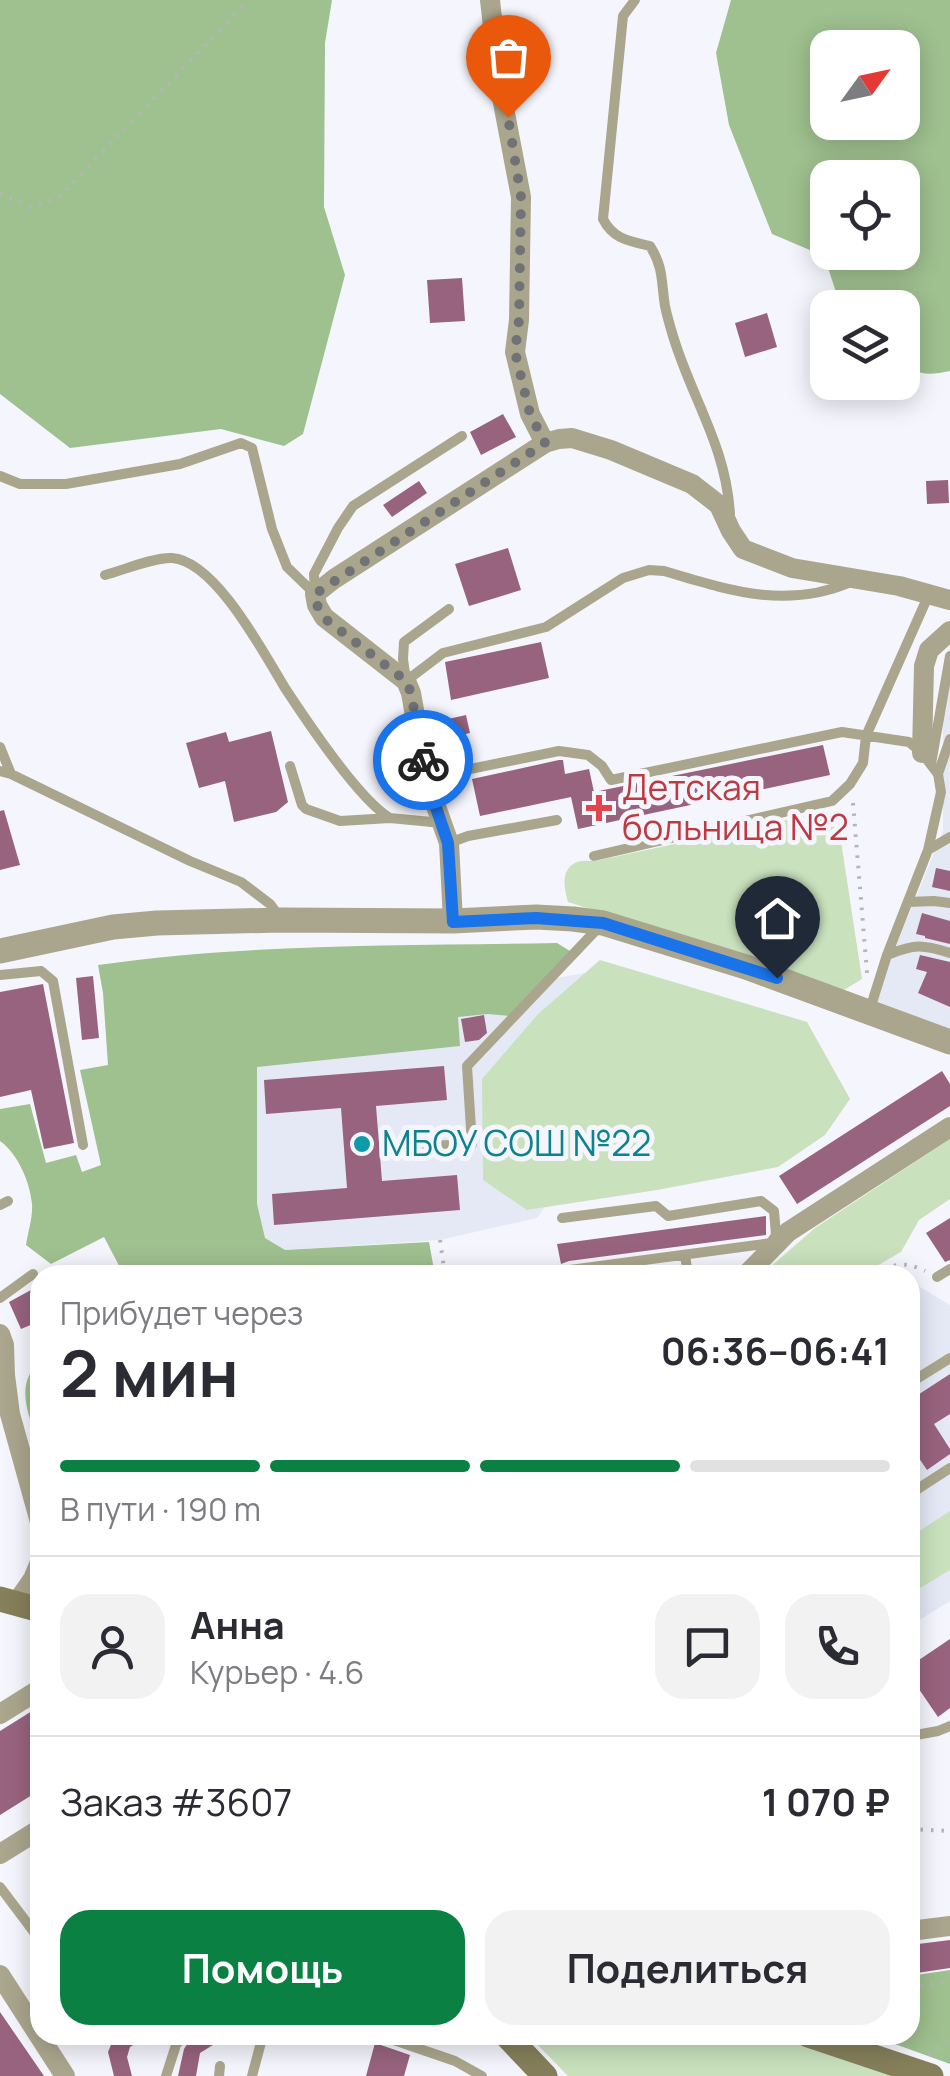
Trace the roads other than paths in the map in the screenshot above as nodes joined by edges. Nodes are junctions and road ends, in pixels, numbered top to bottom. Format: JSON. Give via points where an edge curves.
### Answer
{"nodes":[{"id":1,"x":490,"y":0,"type":"edge"},
{"id":2,"x":635,"y":0,"type":"edge"},
{"id":3,"x":462,"y":436,"type":"dead end"},
{"id":4,"x":545,"y":443,"type":"junction"},
{"id":5,"x":0,"y":476,"type":"edge"},
{"id":6,"x":730,"y":531,"type":"junction"},
{"id":7,"x":106,"y":576,"type":"dead end"},
{"id":8,"x":859,"y":579,"type":"junction"},
{"id":9,"x":315,"y":594,"type":"junction"},
{"id":10,"x":929,"y":594,"type":"junction"},
{"id":11,"x":950,"y":600,"type":"edge"},
{"id":12,"x":449,"y":609,"type":"dead end"},
{"id":13,"x":950,"y":631,"type":"edge"},
{"id":14,"x":950,"y":656,"type":"edge"},
{"id":15,"x":406,"y":681,"type":"junction"},
{"id":16,"x":866,"y":736,"type":"junction"},
{"id":17,"x":950,"y":738,"type":"edge"},
{"id":18,"x":0,"y":746,"type":"edge"},
{"id":19,"x":930,"y":763,"type":"junction"},
{"id":20,"x":290,"y":766,"type":"dead end"},
{"id":21,"x":5,"y":772,"type":"edge"},
{"id":22,"x":426,"y":778,"type":"junction"},
{"id":23,"x":390,"y":818,"type":"junction"},
{"id":24,"x":557,"y":820,"type":"dead end"},
{"id":25,"x":446,"y":833,"type":"junction"},
{"id":26,"x":950,"y":837,"type":"edge"},
{"id":27,"x":928,"y":850,"type":"junction"},
{"id":28,"x":594,"y":856,"type":"dead end"},
{"id":29,"x":908,"y":902,"type":"junction"},
{"id":30,"x":950,"y":903,"type":"edge"},
{"id":31,"x":281,"y":920,"type":"junction"},
{"id":32,"x":453,"y":922,"type":"junction"},
{"id":33,"x":603,"y":923,"type":"junction"},
{"id":34,"x":950,"y":953,"type":"edge"},
{"id":35,"x":887,"y":955,"type":"junction"},
{"id":36,"x":8,"y":962,"type":"edge"},
{"id":37,"x":869,"y":1012,"type":"junction"},
{"id":38,"x":950,"y":1042,"type":"edge"},
{"id":39,"x":950,"y":1127,"type":"edge"},
{"id":40,"x":83,"y":1145,"type":"dead end"},
{"id":41,"x":405,"y":1147,"type":"dead end"},
{"id":42,"x":562,"y":1218,"type":"dead end"},
{"id":43,"x":783,"y":1230,"type":"junction"},
{"id":44,"x":685,"y":1255,"type":"junction"},
{"id":45,"x":608,"y":1265,"type":"edge"},
{"id":46,"x":686,"y":1265,"type":"edge"},
{"id":47,"x":754,"y":1265,"type":"edge"},
{"id":48,"x":950,"y":1268,"type":"edge"},
{"id":49,"x":30,"y":1276,"type":"edge"},
{"id":50,"x":937,"y":1277,"type":"road end"},
{"id":51,"x":0,"y":1298,"type":"edge"},
{"id":52,"x":0,"y":1334,"type":"edge"},
{"id":53,"x":950,"y":1358,"type":"edge"},
{"id":54,"x":2,"y":1359,"type":"edge"},
{"id":55,"x":920,"y":1377,"type":"edge"},
{"id":56,"x":950,"y":1468,"type":"edge"},
{"id":57,"x":30,"y":1486,"type":"edge"},
{"id":58,"x":920,"y":1488,"type":"edge"},
{"id":59,"x":30,"y":1695,"type":"edge"},
{"id":60,"x":0,"y":1714,"type":"edge"},
{"id":61,"x":950,"y":1726,"type":"edge"},
{"id":62,"x":920,"y":1734,"type":"edge"},
{"id":63,"x":30,"y":1835,"type":"edge"},
{"id":64,"x":0,"y":1854,"type":"edge"},
{"id":65,"x":0,"y":1887,"type":"edge"},
{"id":66,"x":950,"y":1926,"type":"edge"},
{"id":67,"x":30,"y":1927,"type":"edge"},
{"id":68,"x":920,"y":1930,"type":"edge"},
{"id":69,"x":0,"y":1975,"type":"edge"},
{"id":70,"x":30,"y":2022,"type":"edge"},
{"id":71,"x":45,"y":2045,"type":"edge"},
{"id":72,"x":176,"y":2045,"type":"edge"},
{"id":73,"x":260,"y":2045,"type":"edge"},
{"id":74,"x":408,"y":2045,"type":"edge"},
{"id":75,"x":514,"y":2045,"type":"edge"},
{"id":76,"x":847,"y":2045,"type":"edge"},
{"id":77,"x":928,"y":2066,"type":"edge"},
{"id":78,"x":540,"y":2075,"type":"edge"},
{"id":79,"x":65,"y":2076,"type":"edge"},
{"id":80,"x":166,"y":2076,"type":"edge"},
{"id":81,"x":252,"y":2076,"type":"edge"},
{"id":82,"x":482,"y":2076,"type":"edge"}],
"edges":[{"from":1,"to":4,"type":"street","via":[[521,197],[515,352],[530,414]]},
{"from":2,"to":6,"type":"lane","via":[[623,16],[603,218],[623,240],[650,246],[660,263],[674,339],[721,460]]},
{"from":3,"to":9,"type":"lane","via":[[353,506],[314,574]]},
{"from":4,"to":6,"type":"street","via":[[572,438],[692,484],[718,505]]},
{"from":4,"to":9,"type":"street"},
{"from":5,"to":9,"type":"lane","via":[[20,484],[66,484],[248,444],[287,566]]},
{"from":6,"to":8,"type":"street","via":[[743,549],[759,556]]},
{"from":7,"to":23,"type":"lane","via":[[174,558],[217,586],[331,753]]},
{"from":8,"to":10,"type":"street"},
{"from":8,"to":15,"type":"lane","via":[[827,592],[785,597],[649,570],[623,578],[546,627],[443,653]]},
{"from":9,"to":15,"type":"street","via":[[324,618]]},
{"from":10,"to":11,"type":"street"},
{"from":10,"to":16,"type":"lane"},
{"from":12,"to":15,"type":"lane","via":[[404,642]]},
{"from":13,"to":19,"type":"street","via":[[928,650],[924,666]]},
{"from":14,"to":19,"type":"lane"},
{"from":15,"to":22,"type":"street"},
{"from":16,"to":19,"type":"lane","via":[[909,742]]},
{"from":16,"to":22,"type":"lane","via":[[842,732],[610,780],[588,755],[560,751]]},
{"from":16,"to":28,"type":"lane","via":[[862,763],[832,802]]},
{"from":17,"to":19,"type":"lane"},
{"from":18,"to":21,"type":"lane"},
{"from":19,"to":27,"type":"lane","via":[[942,792]]},
{"from":20,"to":23,"type":"lane","via":[[306,809],[340,820]]},
{"from":21,"to":31,"type":"lane","via":[[241,882]]},
{"from":22,"to":25,"type":"street"},
{"from":23,"to":25,"type":"lane"},
{"from":24,"to":25,"type":"lane","via":[[468,836]]},
{"from":25,"to":32,"type":"street"},
{"from":26,"to":27,"type":"lane"},
{"from":27,"to":29,"type":"lane"},
{"from":29,"to":30,"type":"lane"},
{"from":29,"to":35,"type":"lane"},
{"from":31,"to":32,"type":"street"},
{"from":31,"to":36,"type":"street","via":[[114,927]]},
{"from":32,"to":33,"type":"street"},
{"from":33,"to":37,"type":"street"},
{"from":33,"to":41,"type":"lane","via":[[467,1066],[472,1144]]},
{"from":34,"to":35,"type":"lane","via":[[912,946]]},
{"from":35,"to":37,"type":"lane"},
{"from":36,"to":40,"type":"lane","via":[[53,981]]},
{"from":37,"to":38,"type":"street"},
{"from":39,"to":43,"type":"street"},
{"from":42,"to":43,"type":"lane","via":[[656,1206],[668,1216],[761,1201]]},
{"from":43,"to":44,"type":"lane","via":[[771,1244]]},
{"from":43,"to":47,"type":"street"},
{"from":44,"to":45,"type":"lane"},
{"from":44,"to":46,"type":"lane"},
{"from":48,"to":50,"type":"lane"},
{"from":49,"to":51,"type":"lane"},
{"from":52,"to":54,"type":"street"},
{"from":53,"to":55,"type":"lane"},
{"from":54,"to":57,"type":"street"},
{"from":56,"to":58,"type":"lane"},
{"from":59,"to":60,"type":"street"},
{"from":61,"to":62,"type":"lane"},
{"from":63,"to":64,"type":"street"},
{"from":65,"to":67,"type":"lane"},
{"from":66,"to":68,"type":"street"},
{"from":69,"to":70,"type":"street"},
{"from":71,"to":79,"type":"street"},
{"from":72,"to":80,"type":"lane"},
{"from":73,"to":81,"type":"lane"},
{"from":74,"to":82,"type":"lane"},
{"from":75,"to":78,"type":"main road"},
{"from":76,"to":77,"type":"main road"}]}
